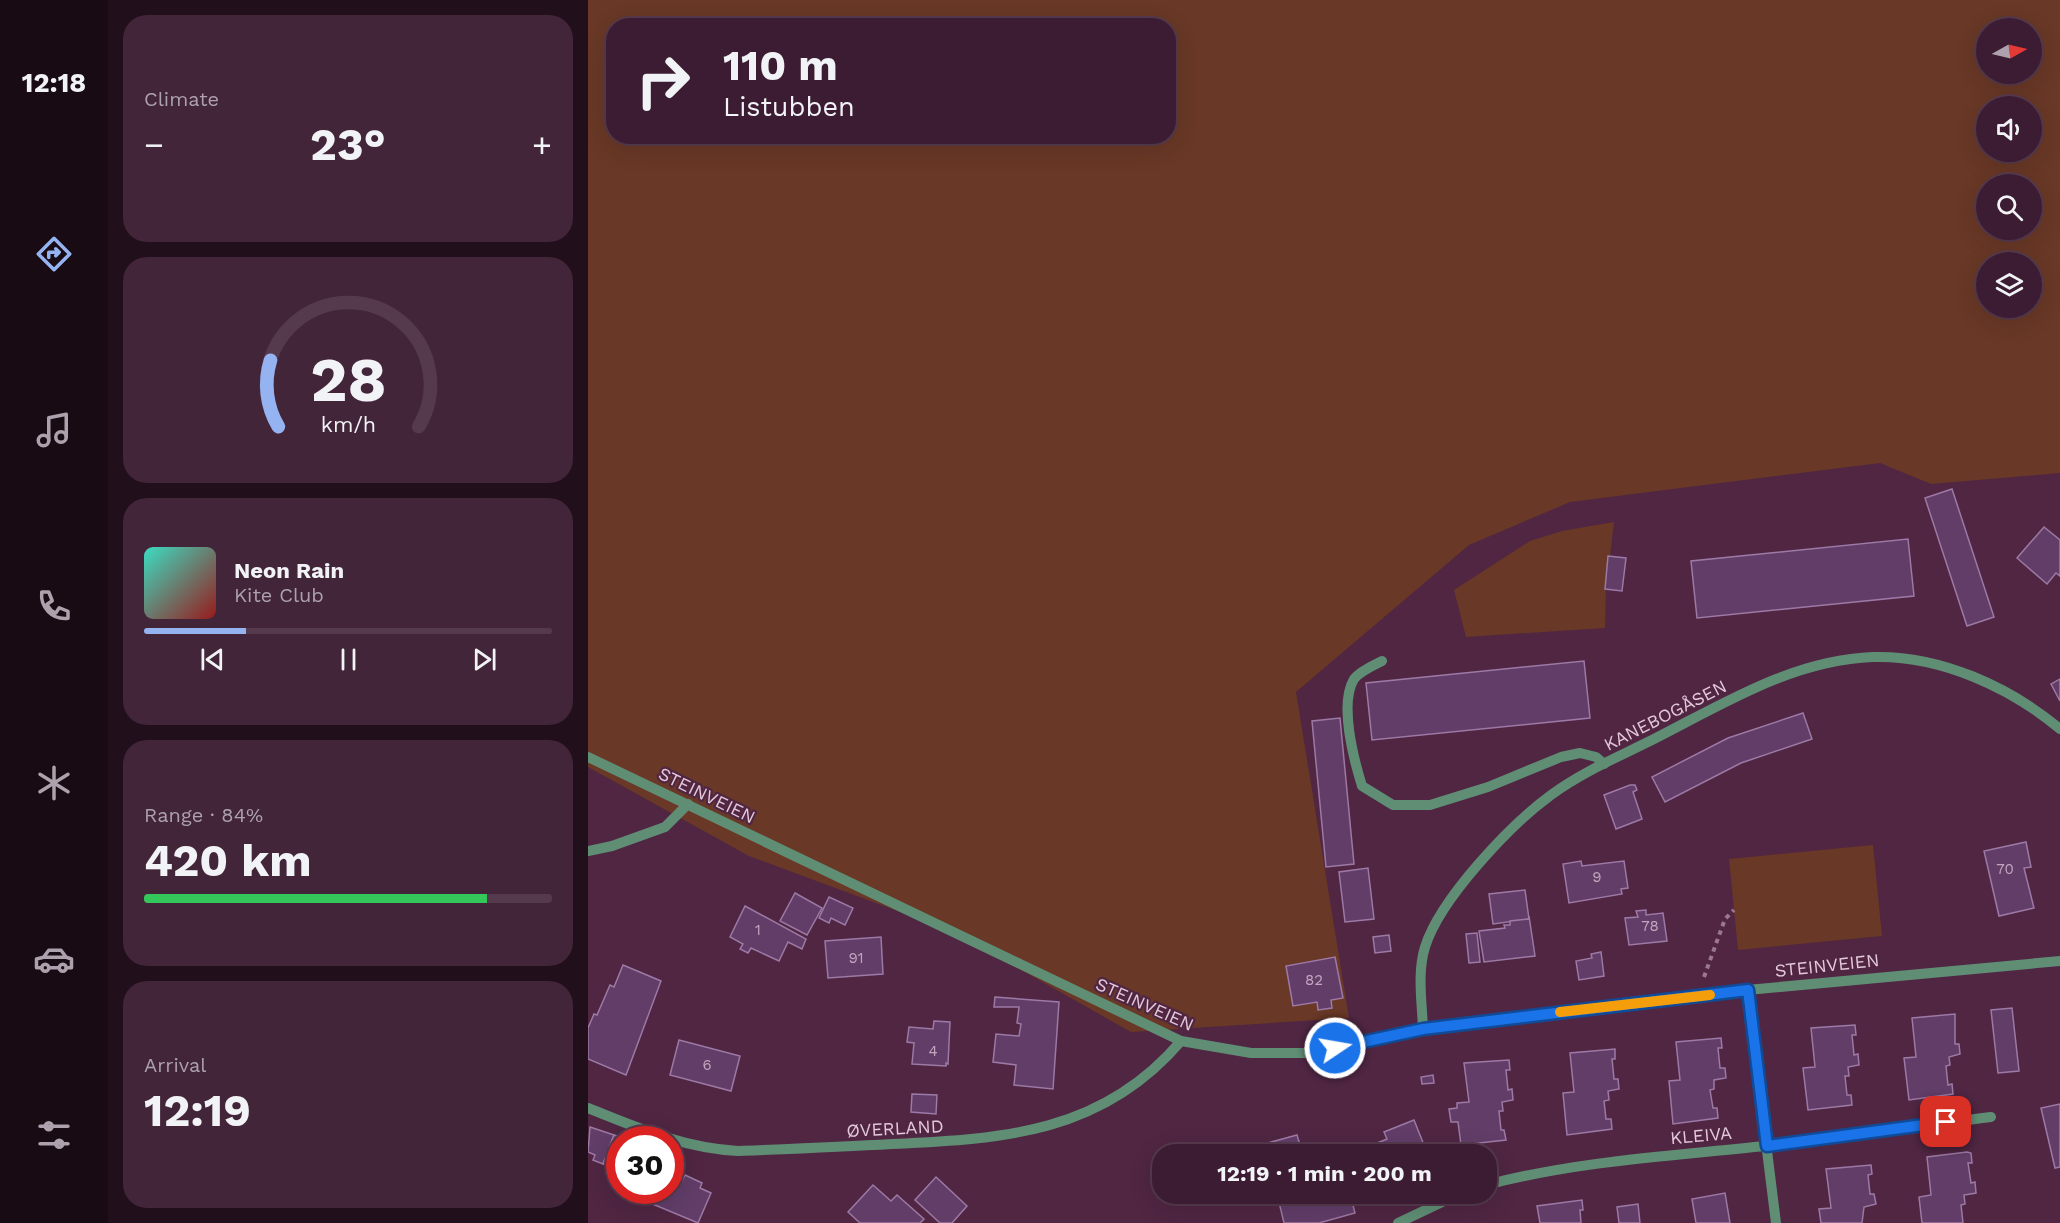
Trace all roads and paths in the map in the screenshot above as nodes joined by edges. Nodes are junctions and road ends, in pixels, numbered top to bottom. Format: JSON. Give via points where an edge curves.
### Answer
{"nodes":[{"id":1,"x":1382,"y":661,"type":"dead end"},
{"id":2,"x":2060,"y":729,"type":"edge"},
{"id":3,"x":588,"y":757,"type":"edge"},
{"id":4,"x":1604,"y":764,"type":"junction"},
{"id":5,"x":687,"y":804,"type":"junction"},
{"id":6,"x":588,"y":851,"type":"edge"},
{"id":7,"x":1734,"y":910,"type":"dead end"},
{"id":8,"x":2060,"y":961,"type":"edge"},
{"id":9,"x":1748,"y":990,"type":"junction"},
{"id":10,"x":1703,"y":995,"type":"junction"},
{"id":11,"x":1423,"y":1029,"type":"junction"},
{"id":12,"x":1181,"y":1041,"type":"junction"},
{"id":13,"x":588,"y":1108,"type":"edge"},
{"id":14,"x":1991,"y":1117,"type":"dead end"},
{"id":15,"x":1767,"y":1146,"type":"junction"},
{"id":16,"x":1497,"y":1182,"type":"edge"},
{"id":17,"x":1438,"y":1204,"type":"edge"},
{"id":18,"x":1398,"y":1223,"type":"edge"},
{"id":19,"x":1776,"y":1223,"type":"edge"}],
"edges":[{"from":1,"to":4,"type":"street","via":[[1354,679],[1348,706],[1351,747],[1362,786],[1393,805],[1430,805],[1581,753]]},
{"from":2,"to":4,"type":"street","name":"KANEBOGÅSEN","via":[[1994,686],[1950,668],[1876,657],[1842,659],[1794,670]]},
{"from":3,"to":5,"type":"street","name":"STEINVEIEN"},
{"from":4,"to":11,"type":"street","name":"KANEBOGÅSEN","via":[[1552,794],[1516,824],[1443,909],[1425,947],[1421,974]]},
{"from":5,"to":6,"type":"street","via":[[665,827]]},
{"from":5,"to":12,"type":"street","name":"STEINVEIEN"},
{"from":7,"to":10,"type":"path","via":[[1725,919],[1714,944],[1704,975]]},
{"from":8,"to":9,"type":"street","name":"STEINVEIEN"},
{"from":9,"to":10,"type":"street","name":"STEINVEIEN"},
{"from":9,"to":15,"type":"street"},
{"from":10,"to":11,"type":"street","name":"STEINVEIEN"},
{"from":11,"to":12,"type":"street","name":"STEINVEIEN","via":[[1313,1053],[1230,1051]]},
{"from":12,"to":13,"type":"street","name":"ØVERLAND","via":[[1161,1065],[1101,1104],[1073,1118],[1006,1137],[738,1152],[704,1149],[663,1137]]},
{"from":14,"to":15,"type":"street","name":"KLEIVA"},
{"from":15,"to":16,"type":"street","name":"KLEIVA","via":[[1615,1160],[1542,1170]]},
{"from":15,"to":19,"type":"street"},
{"from":17,"to":18,"type":"street"}]}
